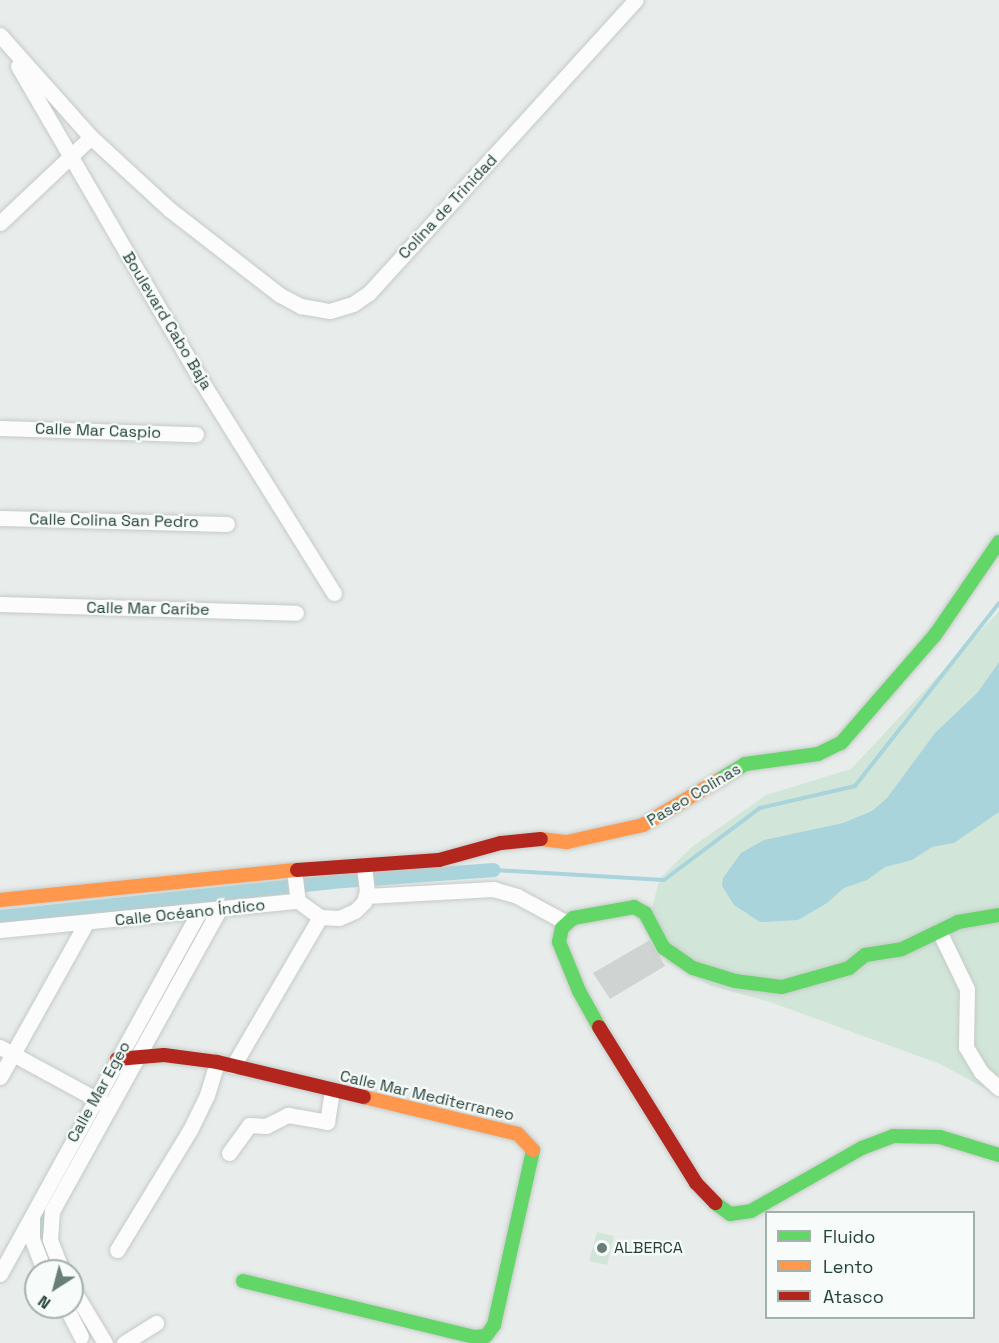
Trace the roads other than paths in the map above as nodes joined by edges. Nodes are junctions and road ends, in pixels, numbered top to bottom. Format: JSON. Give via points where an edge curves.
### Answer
{"nodes":[{"id":1,"x":636,"y":0,"type":"edge"},
{"id":2,"x":3,"y":40,"type":"edge"},
{"id":3,"x":91,"y":137,"type":"junction"},
{"id":4,"x":69,"y":159,"type":"junction"},
{"id":5,"x":0,"y":223,"type":"edge"},
{"id":6,"x":226,"y":255,"type":"joint"},
{"id":7,"x":0,"y":428,"type":"edge"},
{"id":8,"x":196,"y":434,"type":"dead end"},
{"id":9,"x":0,"y":518,"type":"edge"},
{"id":10,"x":227,"y":524,"type":"dead end"},
{"id":11,"x":999,"y":542,"type":"edge"},
{"id":12,"x":334,"y":593,"type":"dead end"},
{"id":13,"x":0,"y":604,"type":"edge"},
{"id":14,"x":296,"y":613,"type":"dead end"},
{"id":15,"x":366,"y":880,"type":"junction"},
{"id":16,"x":296,"y":886,"type":"junction"},
{"id":17,"x":0,"y":900,"type":"edge"},
{"id":18,"x":218,"y":911,"type":"junction"},
{"id":19,"x":199,"y":912,"type":"junction"},
{"id":20,"x":999,"y":915,"type":"edge"},
{"id":21,"x":320,"y":917,"type":"junction"},
{"id":22,"x":566,"y":922,"type":"junction"},
{"id":23,"x":86,"y":923,"type":"junction"},
{"id":24,"x":0,"y":930,"type":"edge"},
{"id":25,"x":939,"y":930,"type":"junction"},
{"id":26,"x":7,"y":1051,"type":"edge"},
{"id":27,"x":136,"y":1056,"type":"junction"},
{"id":28,"x":118,"y":1059,"type":"junction"},
{"id":29,"x":217,"y":1062,"type":"junction"},
{"id":30,"x":233,"y":1066,"type":"junction"},
{"id":31,"x":0,"y":1077,"type":"edge"},
{"id":32,"x":999,"y":1088,"type":"edge"},
{"id":33,"x":332,"y":1092,"type":"junction"},
{"id":34,"x":101,"y":1102,"type":"junction"},
{"id":35,"x":229,"y":1153,"type":"dead end"},
{"id":36,"x":999,"y":1155,"type":"edge"},
{"id":37,"x":32,"y":1217,"type":"junction"},
{"id":38,"x":117,"y":1250,"type":"dead end"},
{"id":39,"x":5,"y":1251,"type":"edge"},
{"id":40,"x":40,"y":1259,"type":"edge"},
{"id":41,"x":58,"y":1259,"type":"edge"},
{"id":42,"x":0,"y":1274,"type":"edge"},
{"id":43,"x":243,"y":1281,"type":"dead end"},
{"id":44,"x":84,"y":1309,"type":"edge"},
{"id":45,"x":71,"y":1319,"type":"edge"},
{"id":46,"x":91,"y":1321,"type":"junction"},
{"id":47,"x":156,"y":1323,"type":"dead end"},
{"id":48,"x":80,"y":1338,"type":"edge"},
{"id":49,"x":105,"y":1343,"type":"edge"},
{"id":50,"x":124,"y":1343,"type":"edge"}],
"edges":[{"from":1,"to":6,"type":"street","name":"Colina de Trinidad","via":[[369,292],[353,304],[330,310],[301,306]]},
{"from":2,"to":3,"type":"street","name":"Boulevard Cabo Baja"},
{"from":2,"to":4,"type":"street","name":"Boulevard Cabo Baja"},
{"from":3,"to":4,"type":"street"},
{"from":3,"to":6,"type":"street","name":"Boulevard Cabo Baja"},
{"from":4,"to":5,"type":"street"},
{"from":4,"to":12,"type":"street","name":"Boulevard Cabo Baja"},
{"from":7,"to":8,"type":"street","name":"Calle Mar Caspio"},
{"from":9,"to":10,"type":"street","name":"Calle Colina San Pedro"},
{"from":11,"to":15,"type":"street","name":"Paseo Colinas","via":[[935,635],[830,751],[745,764],[658,819],[626,831],[567,842],[538,839],[501,843]]},
{"from":13,"to":14,"type":"street","name":"Calle Mar Caribe"},
{"from":15,"to":16,"type":"street","name":"Calle Océano Índico"},
{"from":15,"to":21,"type":"street","via":[[348,915]]},
{"from":15,"to":22,"type":"street","via":[[493,889],[517,896]]},
{"from":16,"to":17,"type":"street","name":"Calle Océano Índico"},
{"from":16,"to":18,"type":"street","name":"Calle Océano Índico"},
{"from":16,"to":21,"type":"street"},
{"from":18,"to":19,"type":"street","name":"Calle Océano Índico"},
{"from":18,"to":27,"type":"street","name":"Calle Mar Egeo"},
{"from":19,"to":23,"type":"street","name":"Calle Océano Índico"},
{"from":19,"to":28,"type":"street","name":"Calle Mar Egeo"},
{"from":20,"to":25,"type":"street","via":[[968,919]]},
{"from":21,"to":30,"type":"street"},
{"from":22,"to":25,"type":"street","via":[[634,907],[645,913],[664,948],[693,968],[735,981],[777,987],[849,968],[865,955],[902,950]]},
{"from":22,"to":36,"type":"street","via":[[559,942],[579,991],[663,1133],[705,1195],[721,1210],[730,1214],[752,1211],[862,1148],[893,1136],[940,1137]]},
{"from":23,"to":24,"type":"street","name":"Calle Océano Índico"},
{"from":23,"to":26,"type":"street"},
{"from":25,"to":32,"type":"street","via":[[967,989],[966,1047],[981,1072]]},
{"from":26,"to":31,"type":"street"},
{"from":26,"to":34,"type":"street"},
{"from":27,"to":28,"type":"street","name":"Calle Mar Mediterraneo"},
{"from":27,"to":29,"type":"street","name":"Calle Mar Mediterraneo","via":[[164,1054]]},
{"from":27,"to":34,"type":"street","name":"Calle Mar Egeo"},
{"from":28,"to":34,"type":"street","name":"Calle Mar Egeo"},
{"from":29,"to":30,"type":"street","name":"Calle Mar Mediterraneo"},
{"from":29,"to":38,"type":"street","via":[[201,1109]]},
{"from":30,"to":33,"type":"street","name":"Calle Mar Mediterraneo"},
{"from":33,"to":35,"type":"street","via":[[327,1122],[288,1115],[266,1126],[249,1125]]},
{"from":33,"to":43,"type":"street","name":"Calle Mar Mediterraneo","via":[[518,1134],[533,1146],[494,1325],[486,1336],[475,1337]]},
{"from":34,"to":37,"type":"street","name":"Calle Mar Egeo"},
{"from":34,"to":41,"type":"street","name":"Calle Mar Egeo","via":[[52,1211],[48,1226]]},
{"from":37,"to":39,"type":"street","name":"Calle Mar Egeo"},
{"from":37,"to":40,"type":"street","via":[[32,1239]]},
{"from":39,"to":42,"type":"street","name":"Calle Mar Egeo"},
{"from":44,"to":46,"type":"street"},
{"from":45,"to":48,"type":"street"},
{"from":46,"to":48,"type":"street"},
{"from":46,"to":49,"type":"street"},
{"from":47,"to":50,"type":"street"}]}
